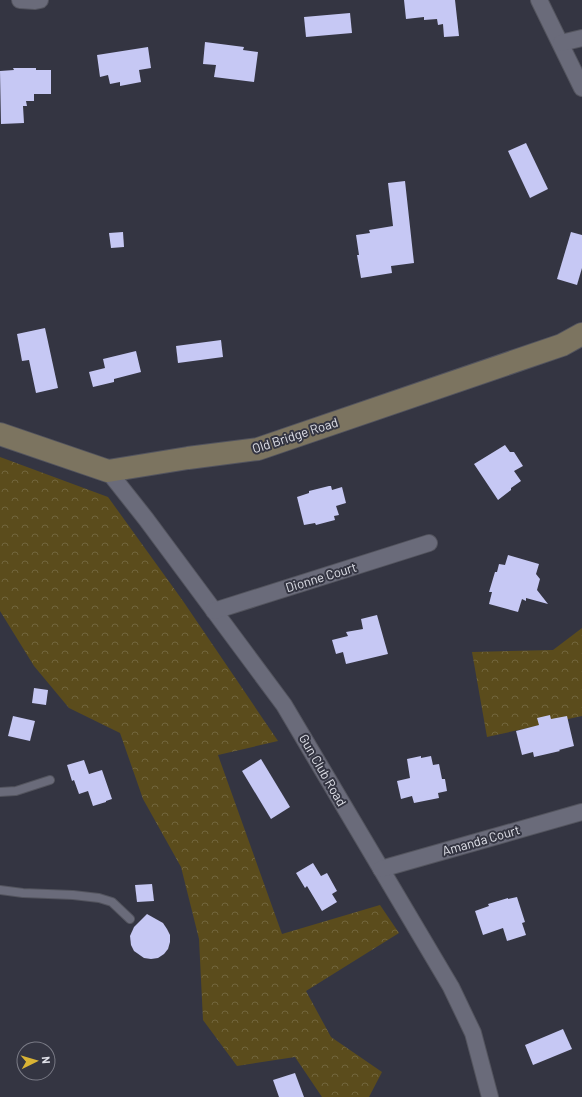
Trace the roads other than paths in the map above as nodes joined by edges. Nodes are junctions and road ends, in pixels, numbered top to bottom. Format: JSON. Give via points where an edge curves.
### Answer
{"nodes":[{"id":1,"x":20,"y":0,"type":"edge"},
{"id":2,"x":40,"y":0,"type":"edge"},
{"id":3,"x":539,"y":0,"type":"edge"},
{"id":4,"x":582,"y":38,"type":"edge"},
{"id":5,"x":561,"y":43,"type":"junction"},
{"id":6,"x":582,"y":88,"type":"edge"},
{"id":7,"x":582,"y":334,"type":"edge"},
{"id":8,"x":0,"y":434,"type":"edge"},
{"id":9,"x":108,"y":471,"type":"junction"},
{"id":10,"x":429,"y":543,"type":"dead end"},
{"id":11,"x":214,"y":611,"type":"junction"},
{"id":12,"x":50,"y":780,"type":"dead end"},
{"id":13,"x":0,"y":792,"type":"edge"},
{"id":14,"x":582,"y":812,"type":"edge"},
{"id":15,"x":381,"y":869,"type":"junction"},
{"id":16,"x":0,"y":890,"type":"edge"},
{"id":17,"x":130,"y":919,"type":"dead end"},
{"id":18,"x":490,"y":1097,"type":"edge"}],
"edges":[{"from":1,"to":2,"type":"street"},
{"from":3,"to":5,"type":"street"},
{"from":4,"to":5,"type":"street"},
{"from":5,"to":6,"type":"street"},
{"from":7,"to":9,"type":"street","name":"Old Bridge Road","via":[[562,345],[258,449]]},
{"from":8,"to":9,"type":"street","name":"Old Bridge Road"},
{"from":9,"to":11,"type":"street","name":"Gun Club Road"},
{"from":10,"to":11,"type":"street","name":"Dionne Court"},
{"from":11,"to":15,"type":"street","name":"Gun Club Road","via":[[284,705]]},
{"from":12,"to":13,"type":"lane","via":[[16,791]]},
{"from":14,"to":15,"type":"street","name":"Amanda Court"},
{"from":15,"to":18,"type":"street","name":"Gun Club Road","via":[[451,988],[473,1033]]},
{"from":16,"to":17,"type":"lane","via":[[99,898],[112,902]]}]}
